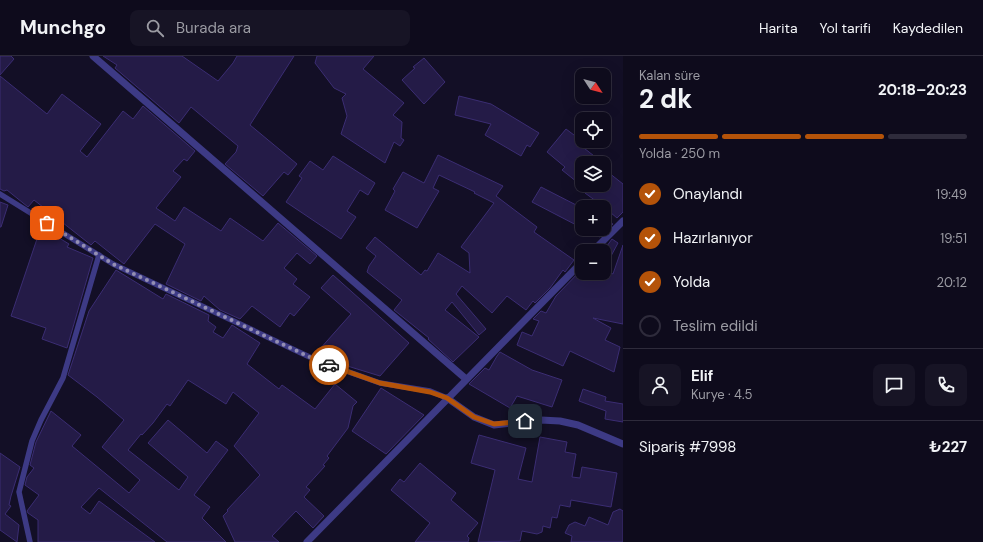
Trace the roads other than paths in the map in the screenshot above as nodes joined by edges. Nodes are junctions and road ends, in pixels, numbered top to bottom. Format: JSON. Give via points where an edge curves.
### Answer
{"nodes":[{"id":1,"x":93,"y":56,"type":"edge"},
{"id":2,"x":0,"y":194,"type":"edge"},
{"id":3,"x":623,"y":221,"type":"edge"},
{"id":4,"x":600,"y":244,"type":"edge"},
{"id":5,"x":99,"y":255,"type":"junction"},
{"id":6,"x":575,"y":269,"type":"edge"},
{"id":7,"x":466,"y":379,"type":"junction"},
{"id":8,"x":447,"y":398,"type":"junction"},
{"id":9,"x":623,"y":444,"type":"edge"},
{"id":10,"x":30,"y":542,"type":"edge"},
{"id":11,"x":307,"y":542,"type":"edge"}],
"edges":[{"from":1,"to":7,"type":"street"},
{"from":2,"to":5,"type":"street"},
{"from":3,"to":4,"type":"street"},
{"from":5,"to":8,"type":"street","via":[[113,264],[318,361],[380,383],[430,392]]},
{"from":5,"to":10,"type":"street","via":[[63,378],[32,441],[19,492]]},
{"from":6,"to":7,"type":"street"},
{"from":7,"to":8,"type":"street"},
{"from":8,"to":9,"type":"street","via":[[474,417],[494,424],[560,421],[578,425]]},
{"from":8,"to":11,"type":"street"}]}
